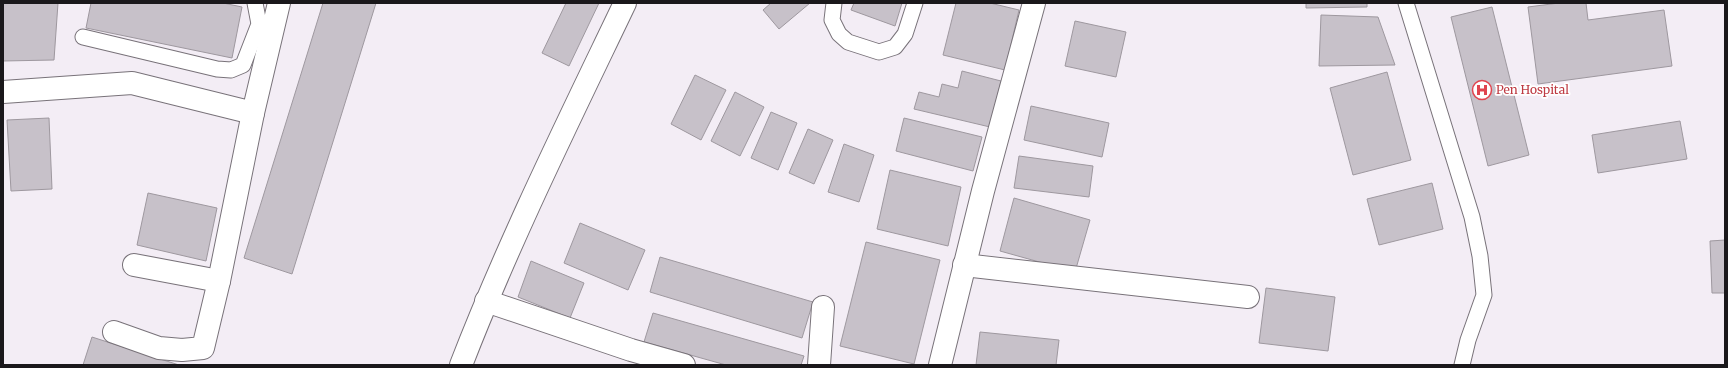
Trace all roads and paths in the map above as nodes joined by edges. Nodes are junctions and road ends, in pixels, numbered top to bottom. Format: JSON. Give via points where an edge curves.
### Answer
{"nodes":[{"id":1,"x":255,"y":3,"type":"edge"},
{"id":2,"x":279,"y":3,"type":"edge"},
{"id":3,"x":625,"y":3,"type":"edge"},
{"id":4,"x":834,"y":3,"type":"edge"},
{"id":5,"x":915,"y":3,"type":"edge"},
{"id":6,"x":1034,"y":3,"type":"edge"},
{"id":7,"x":1406,"y":3,"type":"edge"},
{"id":8,"x":83,"y":36,"type":"dead end"},
{"id":9,"x":3,"y":92,"type":"edge"},
{"id":10,"x":253,"y":113,"type":"junction"},
{"id":11,"x":134,"y":265,"type":"dead end"},
{"id":12,"x":964,"y":265,"type":"junction"},
{"id":13,"x":219,"y":281,"type":"junction"},
{"id":14,"x":1248,"y":297,"type":"dead end"},
{"id":15,"x":486,"y":301,"type":"junction"},
{"id":16,"x":823,"y":307,"type":"dead end"},
{"id":17,"x":114,"y":332,"type":"dead end"},
{"id":18,"x":461,"y":365,"type":"edge"},
{"id":19,"x":684,"y":365,"type":"edge"},
{"id":20,"x":819,"y":365,"type":"edge"},
{"id":21,"x":940,"y":365,"type":"edge"},
{"id":22,"x":1462,"y":365,"type":"edge"}],
"edges":[{"from":1,"to":8,"type":"lane","via":[[259,24],[243,65],[231,70],[217,69]]},
{"from":2,"to":10,"type":"street"},
{"from":3,"to":15,"type":"street","via":[[549,161]]},
{"from":4,"to":5,"type":"lane","via":[[832,20],[839,34],[848,42],[879,52],[895,47],[905,34]]},
{"from":6,"to":12,"type":"street"},
{"from":7,"to":22,"type":"lane","via":[[1472,217],[1480,256],[1484,295]]},
{"from":9,"to":10,"type":"street","via":[[132,83]]},
{"from":10,"to":13,"type":"street"},
{"from":11,"to":13,"type":"street"},
{"from":12,"to":14,"type":"street"},
{"from":12,"to":21,"type":"street"},
{"from":13,"to":17,"type":"street","via":[[203,348],[159,348]]},
{"from":15,"to":18,"type":"street"},
{"from":15,"to":19,"type":"street","via":[[631,350]]},
{"from":16,"to":20,"type":"street"}]}
